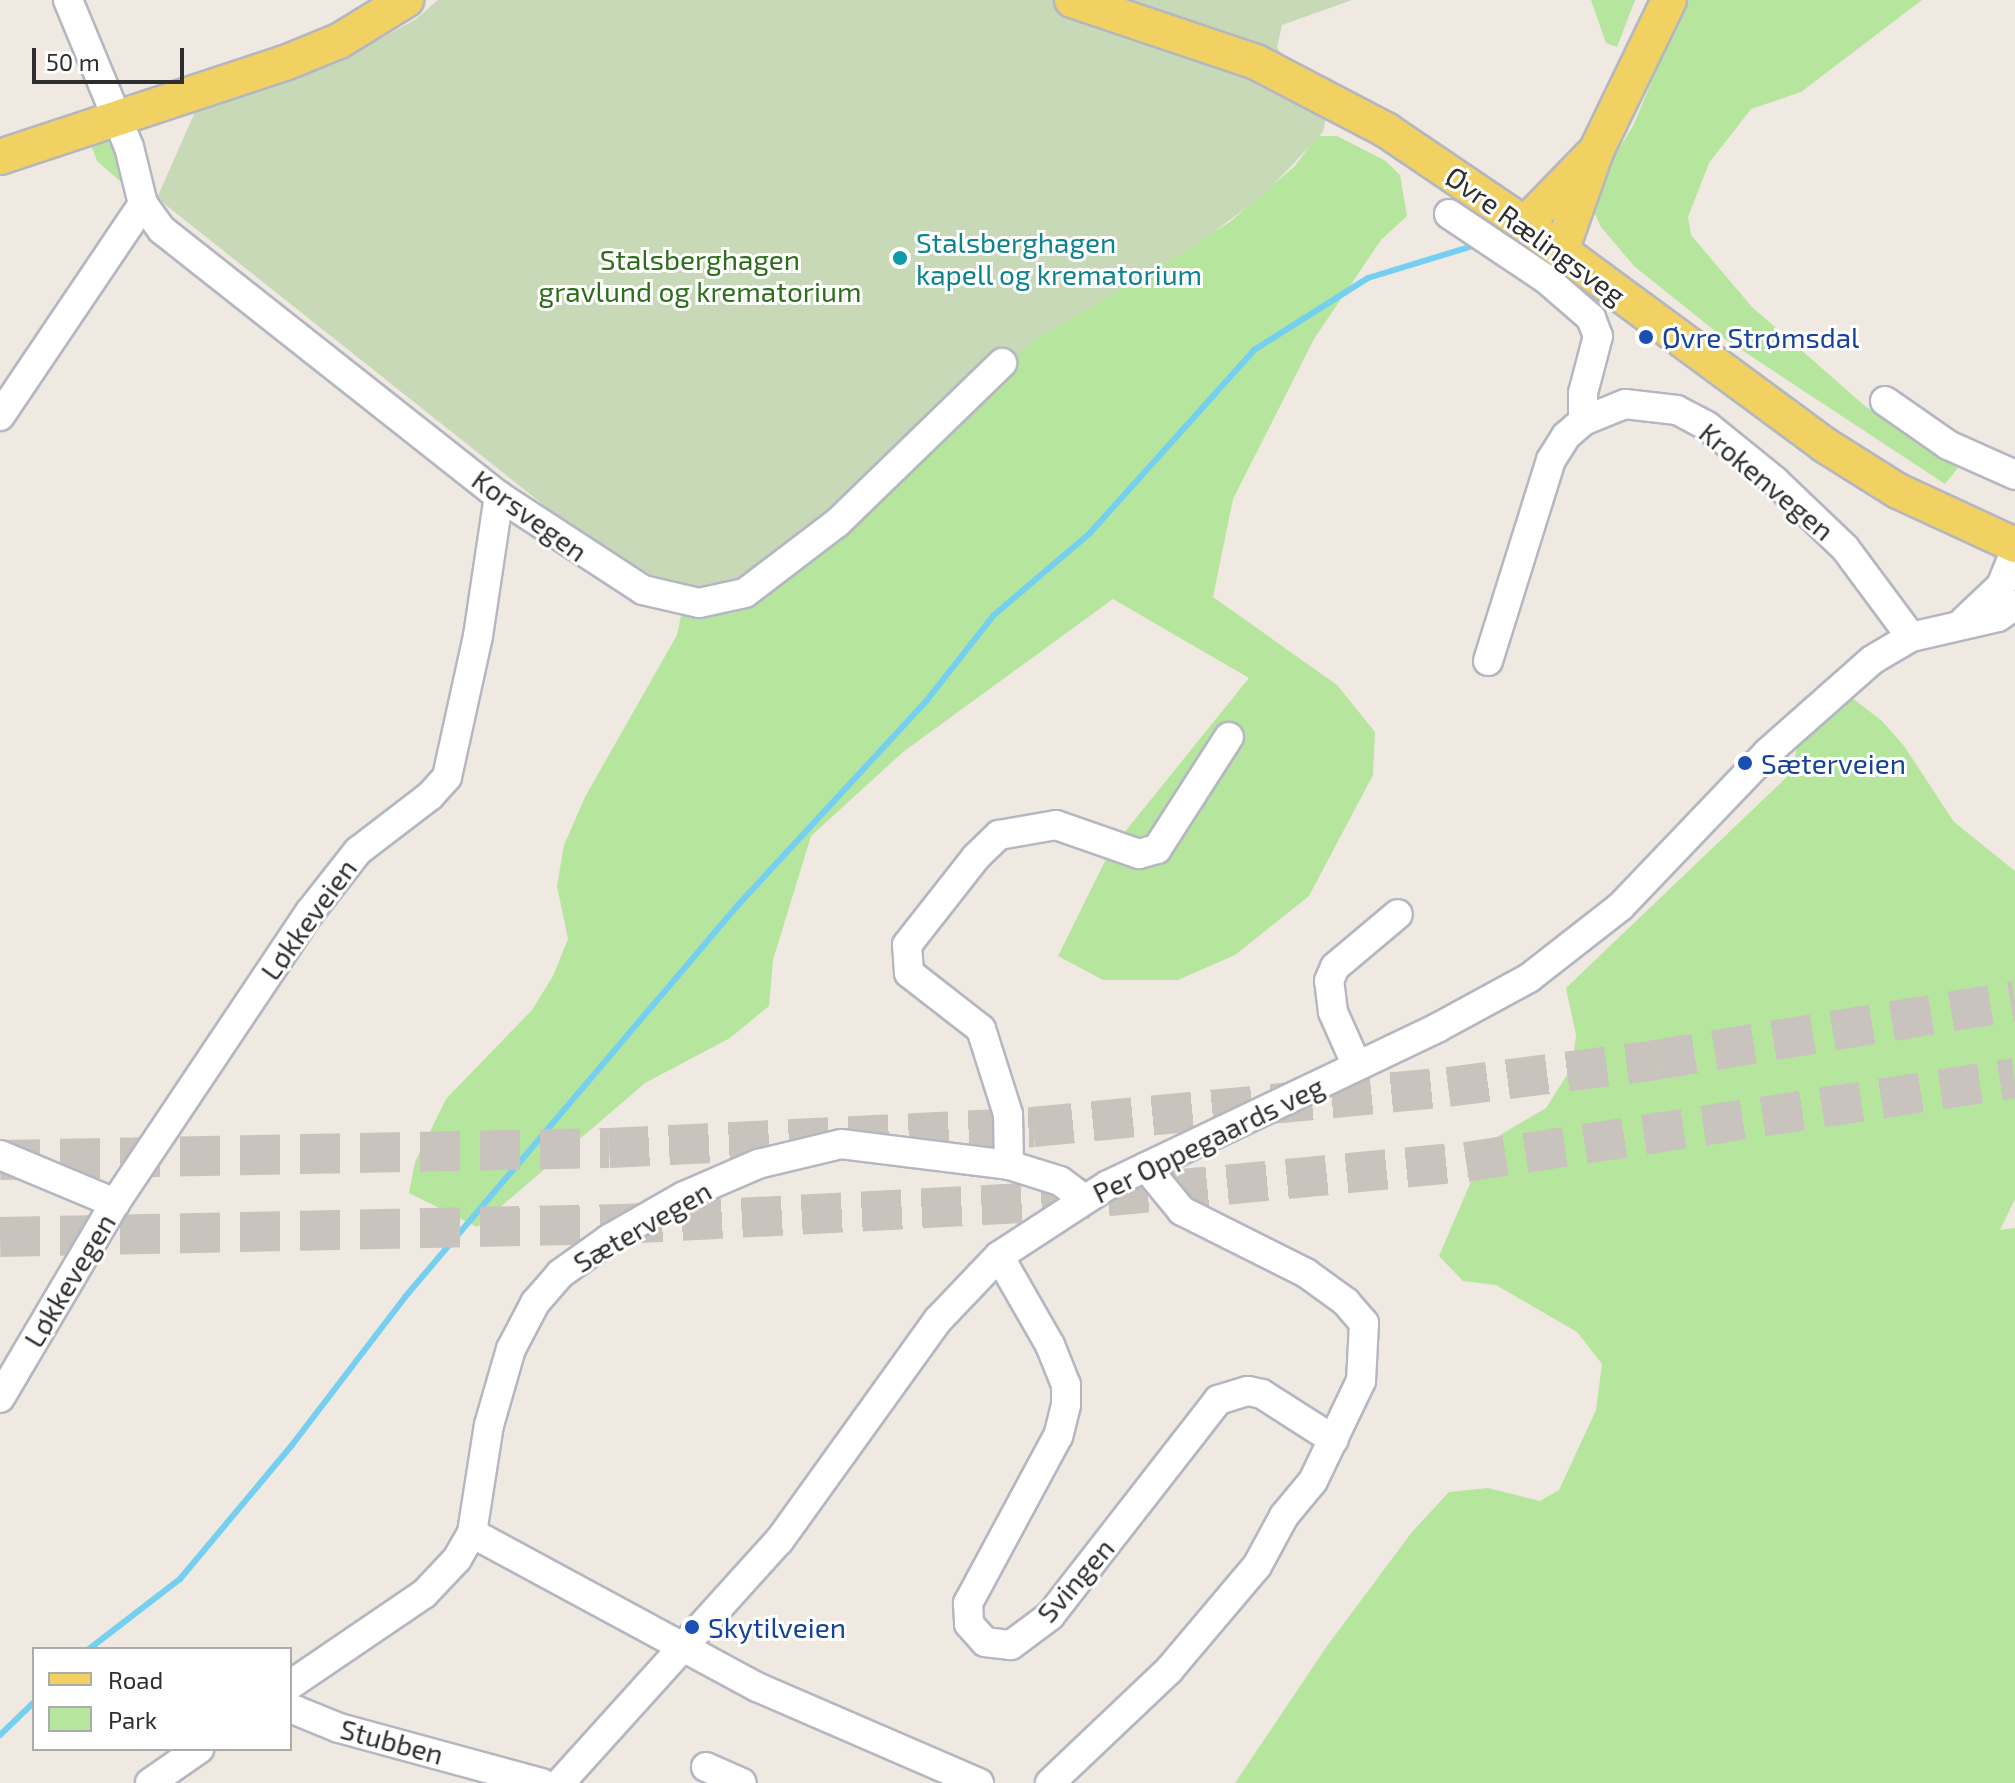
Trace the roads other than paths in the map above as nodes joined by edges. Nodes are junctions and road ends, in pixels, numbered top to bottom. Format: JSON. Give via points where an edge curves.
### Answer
{"nodes":[{"id":1,"x":68,"y":0,"type":"edge"},
{"id":2,"x":1072,"y":0,"type":"edge"},
{"id":3,"x":1669,"y":0,"type":"edge"},
{"id":4,"x":402,"y":1,"type":"edge"},
{"id":5,"x":116,"y":119,"type":"junction"},
{"id":6,"x":1597,"y":149,"type":"junction"},
{"id":7,"x":0,"y":157,"type":"edge"},
{"id":8,"x":143,"y":204,"type":"junction"},
{"id":9,"x":1449,"y":214,"type":"dead end"},
{"id":10,"x":1525,"y":224,"type":"junction"},
{"id":11,"x":1561,"y":251,"type":"junction"},
{"id":12,"x":1002,"y":363,"type":"dead end"},
{"id":13,"x":1885,"y":401,"type":"dead end"},
{"id":14,"x":0,"y":416,"type":"edge"},
{"id":15,"x":1583,"y":421,"type":"junction"},
{"id":16,"x":2015,"y":475,"type":"edge"},
{"id":17,"x":499,"y":496,"type":"junction"},
{"id":18,"x":2015,"y":545,"type":"edge"},
{"id":19,"x":2015,"y":552,"type":"edge"},
{"id":20,"x":2015,"y":605,"type":"edge"},
{"id":21,"x":1964,"y":621,"type":"junction"},
{"id":22,"x":1911,"y":637,"type":"junction"},
{"id":23,"x":1488,"y":661,"type":"dead end"},
{"id":24,"x":1229,"y":737,"type":"dead end"},
{"id":25,"x":1398,"y":914,"type":"dead end"},
{"id":26,"x":1357,"y":1066,"type":"junction"},
{"id":27,"x":0,"y":1155,"type":"edge"},
{"id":28,"x":1009,"y":1165,"type":"junction"},
{"id":29,"x":1146,"y":1167,"type":"junction"},
{"id":30,"x":1084,"y":1199,"type":"junction"},
{"id":31,"x":115,"y":1203,"type":"junction"},
{"id":32,"x":999,"y":1256,"type":"junction"},
{"id":33,"x":0,"y":1398,"type":"edge"},
{"id":34,"x":1334,"y":1440,"type":"junction"},
{"id":35,"x":472,"y":1533,"type":"junction"},
{"id":36,"x":684,"y":1650,"type":"junction"},
{"id":37,"x":292,"y":1684,"type":"edge"},
{"id":38,"x":292,"y":1709,"type":"edge"},
{"id":39,"x":196,"y":1751,"type":"edge"},
{"id":40,"x":706,"y":1767,"type":"dead end"},
{"id":41,"x":935,"y":1774,"type":"edge"},
{"id":42,"x":150,"y":1783,"type":"edge"},
{"id":43,"x":542,"y":1783,"type":"edge"},
{"id":44,"x":560,"y":1783,"type":"edge"},
{"id":45,"x":742,"y":1783,"type":"edge"},
{"id":46,"x":979,"y":1783,"type":"edge"},
{"id":47,"x":1050,"y":1783,"type":"edge"}],
"edges":[{"from":1,"to":5,"type":"street","name":"Korsvegen"},
{"from":2,"to":10,"type":"main road","name":"Øvre Rælingsveg","via":[[1180,33],[1311,89],[1386,130]]},
{"from":3,"to":6,"type":"main road"},
{"from":4,"to":5,"type":"main road","via":[[314,51]]},
{"from":5,"to":7,"type":"main road"},
{"from":5,"to":8,"type":"street","name":"Korsvegen"},
{"from":6,"to":10,"type":"main road"},
{"from":6,"to":11,"type":"main road"},
{"from":8,"to":14,"type":"street"},
{"from":8,"to":17,"type":"street","name":"Korsvegen","via":[[162,230],[219,277]]},
{"from":9,"to":15,"type":"street","via":[[1546,279],[1591,318],[1598,336],[1583,393]]},
{"from":10,"to":11,"type":"main road","name":"Øvre Rælingsveg"},
{"from":11,"to":18,"type":"main road","name":"Øvre Rælingsveg","via":[[1823,444],[1898,491]]},
{"from":12,"to":17,"type":"street","name":"Korsvegen","via":[[837,523],[783,568],[720,601],[699,603],[643,590]]},
{"from":13,"to":16,"type":"street","via":[[1948,445]]},
{"from":15,"to":22,"type":"street","name":"Krokenvegen","via":[[1625,404],[1651,403],[1707,426],[1812,513],[1895,610]]},
{"from":15,"to":23,"type":"street","name":"Krokenvegen","via":[[1566,436],[1537,491]]},
{"from":17,"to":31,"type":"street","name":"Løkkeveien","via":[[478,636],[447,777],[339,872]]},
{"from":19,"to":21,"type":"street","name":"Per Oppegaards veg","via":[[2001,586]]},
{"from":20,"to":21,"type":"street","name":"Per Oppegaards veg","via":[[1998,617]]},
{"from":21,"to":22,"type":"street","name":"Per Oppegaards veg"},
{"from":22,"to":26,"type":"street","name":"Per Oppegaards veg","via":[[1872,660],[1789,732],[1641,887],[1578,943],[1503,993]]},
{"from":24,"to":28,"type":"street","via":[[1157,849],[1139,854],[1056,825],[999,835],[907,945],[909,973],[981,1029],[1008,1114]]},
{"from":25,"to":26,"type":"street","via":[[1335,967],[1329,981],[1333,1012]]},
{"from":26,"to":29,"type":"street","name":"Per Oppegaards veg"},
{"from":27,"to":31,"type":"street"},
{"from":28,"to":30,"type":"street","name":"Sætervegen","via":[[1060,1181]]},
{"from":28,"to":35,"type":"street","name":"Sætervegen","via":[[867,1144],[814,1148],[684,1196],[582,1257],[535,1303],[511,1349],[489,1425]]},
{"from":29,"to":30,"type":"street","name":"Per Oppegaards veg"},
{"from":29,"to":34,"type":"street","via":[[1182,1211],[1306,1273],[1346,1302],[1364,1323],[1361,1381]]},
{"from":30,"to":32,"type":"street","name":"Per Oppegaards veg"},
{"from":31,"to":33,"type":"street","name":"Løkkevegen"},
{"from":32,"to":34,"type":"street","name":"Svingen","via":[[1055,1355],[1066,1385],[1066,1405],[1058,1436],[968,1603],[969,1624],[985,1642],[1011,1645],[1050,1616],[1218,1400],[1248,1391],[1262,1394]]},
{"from":32,"to":36,"type":"street","name":"Per Oppegaards veg","via":[[938,1320],[803,1511]]},
{"from":34,"to":47,"type":"street","via":[[1257,1566],[1217,1617]]},
{"from":35,"to":36,"type":"street","via":[[537,1564]]},
{"from":35,"to":37,"type":"street","name":"Sætervegen","via":[[457,1559],[424,1594]]},
{"from":36,"to":41,"type":"street"},
{"from":36,"to":44,"type":"street","name":"Per Oppegaards veg"},
{"from":38,"to":43,"type":"street","name":"Stubben","via":[[339,1728]]},
{"from":39,"to":42,"type":"street"},
{"from":40,"to":45,"type":"street"},
{"from":41,"to":46,"type":"street"}]}
